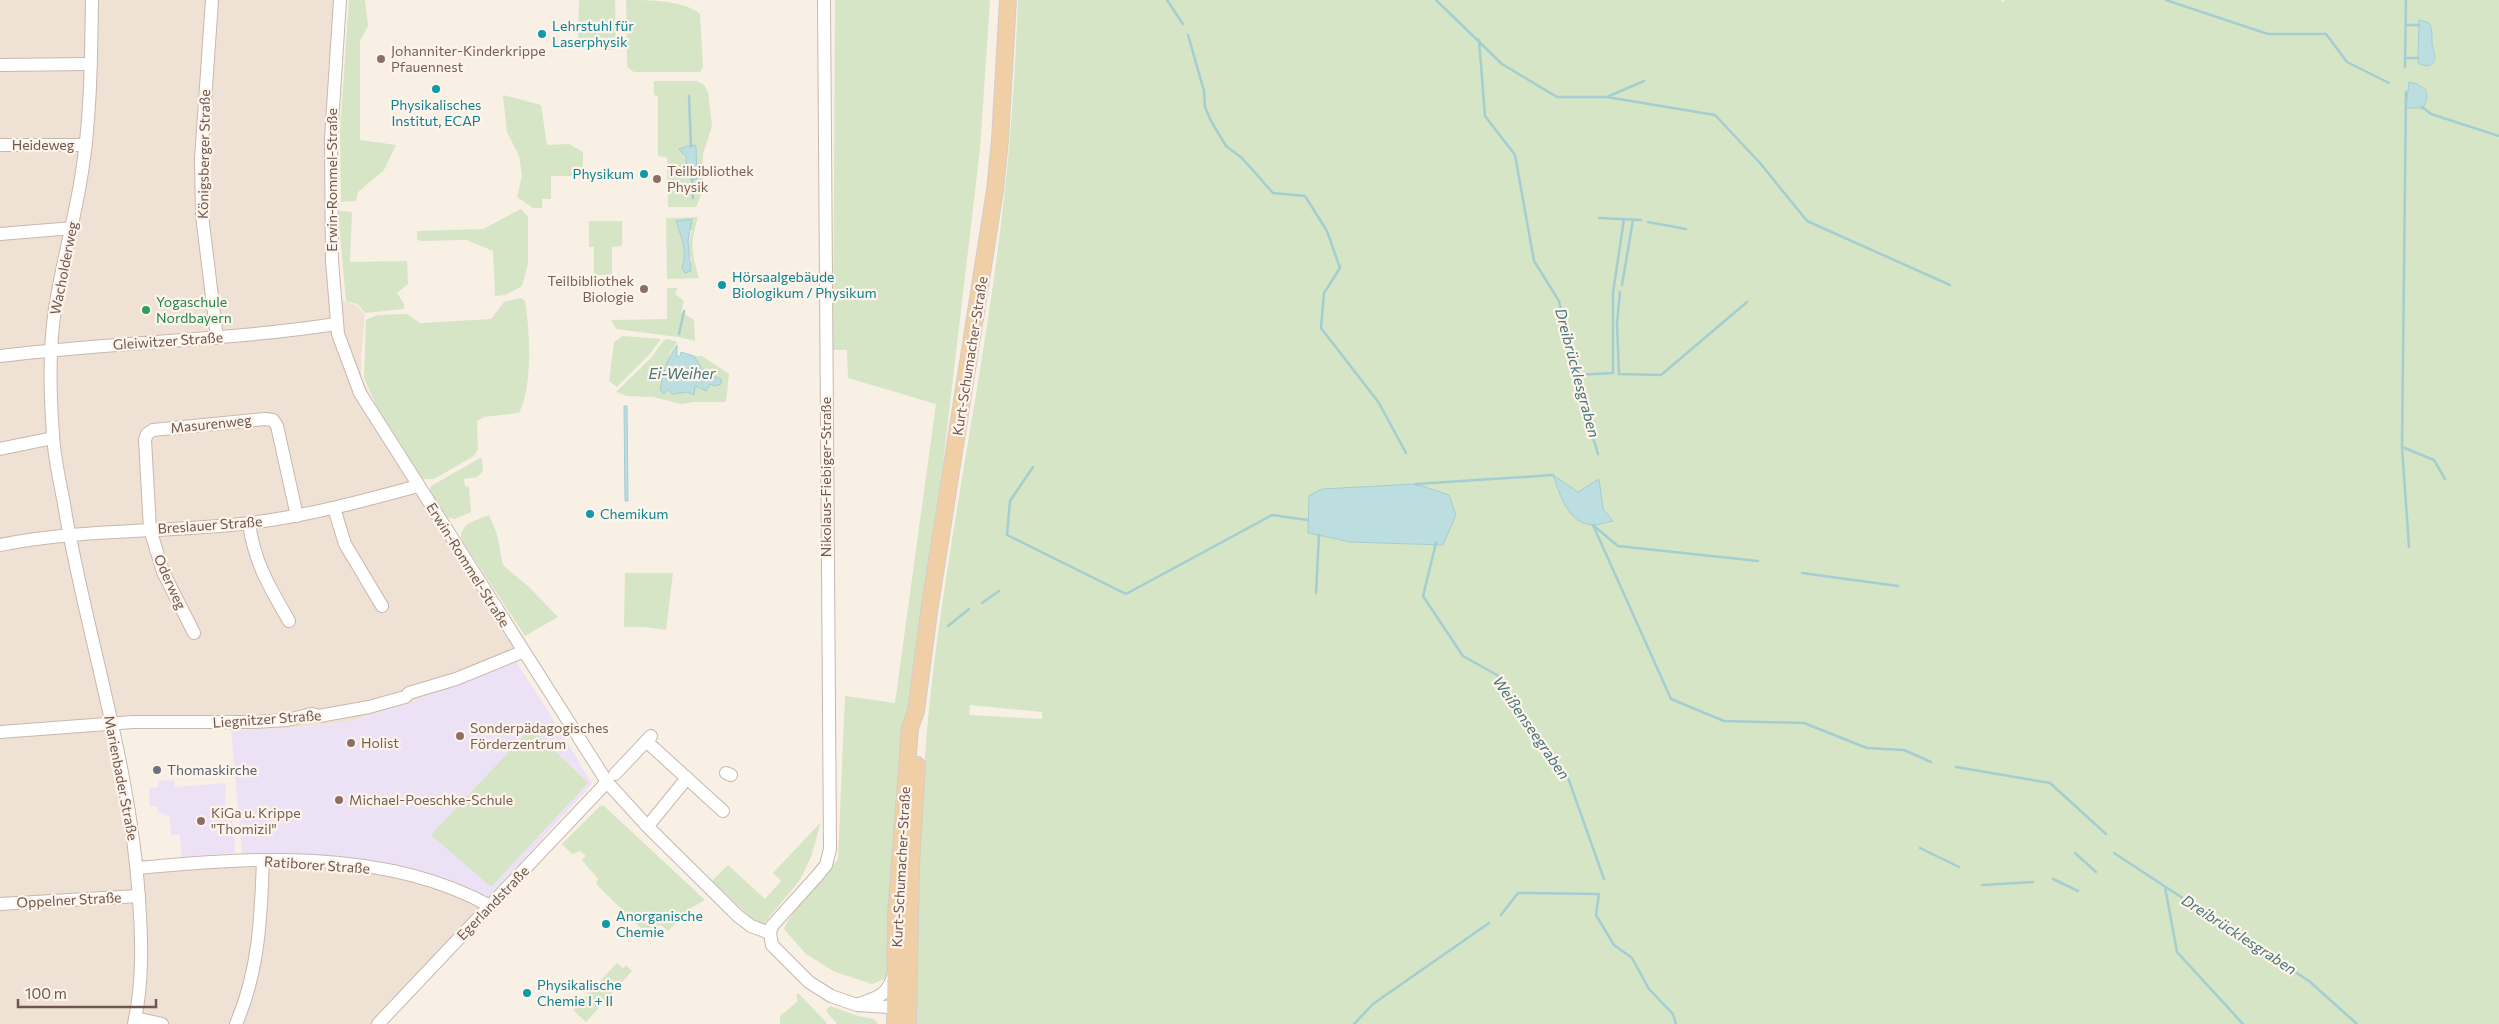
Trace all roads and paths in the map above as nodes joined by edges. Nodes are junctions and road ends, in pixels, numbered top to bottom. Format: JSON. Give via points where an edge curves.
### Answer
{"nodes":[{"id":1,"x":92,"y":0,"type":"edge"},
{"id":2,"x":212,"y":0,"type":"edge"},
{"id":3,"x":340,"y":0,"type":"edge"},
{"id":4,"x":824,"y":0,"type":"edge"},
{"id":5,"x":1008,"y":0,"type":"edge"},
{"id":6,"x":91,"y":64,"type":"junction"},
{"id":7,"x":0,"y":65,"type":"edge"},
{"id":8,"x":0,"y":145,"type":"edge"},
{"id":9,"x":86,"y":145,"type":"junction"},
{"id":10,"x":73,"y":228,"type":"junction"},
{"id":11,"x":0,"y":234,"type":"edge"},
{"id":12,"x":336,"y":324,"type":"junction"},
{"id":13,"x":217,"y":338,"type":"junction"},
{"id":14,"x":53,"y":349,"type":"junction"},
{"id":15,"x":0,"y":356,"type":"edge"},
{"id":16,"x":53,"y":438,"type":"junction"},
{"id":17,"x":0,"y":449,"type":"edge"},
{"id":18,"x":418,"y":486,"type":"junction"},
{"id":19,"x":334,"y":508,"type":"junction"},
{"id":20,"x":297,"y":516,"type":"junction"},
{"id":21,"x":249,"y":523,"type":"junction"},
{"id":22,"x":150,"y":529,"type":"junction"},
{"id":23,"x":70,"y":534,"type":"junction"},
{"id":24,"x":0,"y":544,"type":"edge"},
{"id":25,"x":382,"y":606,"type":"dead end"},
{"id":26,"x":289,"y":621,"type":"dead end"},
{"id":27,"x":194,"y":633,"type":"dead end"},
{"id":28,"x":522,"y":652,"type":"junction"},
{"id":29,"x":916,"y":711,"type":"junction"},
{"id":30,"x":111,"y":724,"type":"junction"},
{"id":31,"x":0,"y":732,"type":"edge"},
{"id":32,"x":685,"y":773,"type":"junction"},
{"id":33,"x":614,"y":774,"type":"junction"},
{"id":34,"x":721,"y":811,"type":"dead end"},
{"id":35,"x":652,"y":821,"type":"dead end"},
{"id":36,"x":264,"y":860,"type":"junction"},
{"id":37,"x":137,"y":868,"type":"junction"},
{"id":38,"x":139,"y":896,"type":"junction"},
{"id":39,"x":0,"y":904,"type":"edge"},
{"id":40,"x":490,"y":906,"type":"junction"},
{"id":41,"x":770,"y":933,"type":"junction"},
{"id":42,"x":896,"y":962,"type":"junction"},
{"id":43,"x":857,"y":1005,"type":"junction"},
{"id":44,"x":902,"y":1016,"type":"edge"},
{"id":45,"x":134,"y":1021,"type":"edge"},
{"id":46,"x":162,"y":1024,"type":"edge"},
{"id":47,"x":236,"y":1024,"type":"edge"},
{"id":48,"x":378,"y":1024,"type":"edge"}],
"edges":[{"from":1,"to":6,"type":"street","name":"Wacholderweg"},
{"from":2,"to":13,"type":"street","name":"Königsberger Straße","via":[[201,159],[202,215]]},
{"from":3,"to":12,"type":"street","name":"Erwin-Rommel-Straße","via":[[331,140]]},
{"from":4,"to":41,"type":"street","name":"Nikolaus-Fiebiger-Straße","via":[[830,850],[822,870],[776,919]]},
{"from":5,"to":29,"type":"main road","name":"Kurt-Schumacher-Straße","via":[[995,190]]},
{"from":6,"to":7,"type":"street"},
{"from":6,"to":9,"type":"street","name":"Wacholderweg"},
{"from":8,"to":9,"type":"street","name":"Heideweg"},
{"from":9,"to":10,"type":"street","name":"Wacholderweg"},
{"from":10,"to":11,"type":"street"},
{"from":10,"to":14,"type":"street","name":"Wacholderweg","via":[[54,313]]},
{"from":12,"to":13,"type":"street","name":"Gleiwitzer Straße"},
{"from":12,"to":18,"type":"street","name":"Erwin-Rommel-Straße","via":[[360,394]]},
{"from":13,"to":14,"type":"street","name":"Gleiwitzer Straße"},
{"from":14,"to":15,"type":"street","name":"Gleiwitzer Straße"},
{"from":14,"to":16,"type":"street","name":"Wacholderweg"},
{"from":16,"to":17,"type":"street"},
{"from":16,"to":23,"type":"street","name":"Wacholderweg"},
{"from":18,"to":19,"type":"street","name":"Breslauer Straße"},
{"from":18,"to":28,"type":"street","name":"Erwin-Rommel-Straße"},
{"from":19,"to":20,"type":"street","name":"Breslauer Straße"},
{"from":19,"to":25,"type":"street","via":[[345,544]]},
{"from":20,"to":21,"type":"street","name":"Breslauer Straße"},
{"from":20,"to":22,"type":"street","name":"Masurenweg","via":[[277,426],[273,420],[265,419],[153,430],[147,434]]},
{"from":21,"to":22,"type":"street","name":"Breslauer Straße"},
{"from":21,"to":26,"type":"street","via":[[257,561]]},
{"from":22,"to":23,"type":"street","name":"Breslauer Straße"},
{"from":22,"to":27,"type":"street","name":"Oderweg","via":[[164,572]]},
{"from":23,"to":24,"type":"street","name":"Breslauer Straße"},
{"from":23,"to":30,"type":"street","name":"Marienbader Straße"},
{"from":28,"to":30,"type":"street","name":"Liegnitzer Straße","via":[[405,697],[340,712],[254,722]]},
{"from":28,"to":33,"type":"street","name":"Erwin-Rommel-Straße"},
{"from":29,"to":42,"type":"main road","name":"Kurt-Schumacher-Straße","via":[[910,728],[903,803]]},
{"from":29,"to":44,"type":"main road","name":"Kurt-Schumacher-Straße","via":[[920,726]]},
{"from":30,"to":31,"type":"street","name":"Liegnitzer Straße"},
{"from":30,"to":37,"type":"street","name":"Marienbader Straße"},
{"from":32,"to":33,"type":"street","name":"Egerlandstraße","via":[[649,738]]},
{"from":32,"to":34,"type":"street"},
{"from":32,"to":35,"type":"street"},
{"from":33,"to":40,"type":"street","name":"Egerlandstraße"},
{"from":33,"to":41,"type":"street","name":"Erwin-Rommel-Straße","via":[[647,826],[738,916],[751,926]]},
{"from":36,"to":37,"type":"street","name":"Ratiborer Straße"},
{"from":36,"to":40,"type":"street","name":"Ratiborer Straße","via":[[396,871],[456,888]]},
{"from":36,"to":47,"type":"street","via":[[257,955],[248,997]]},
{"from":37,"to":38,"type":"street","name":"Marienbader Straße"},
{"from":38,"to":39,"type":"street","name":"Oppelner Straße"},
{"from":38,"to":45,"type":"street","name":"Marienbader Straße","via":[[141,947]]},
{"from":40,"to":48,"type":"street","name":"Egerlandstraße"},
{"from":41,"to":43,"type":"street","via":[[777,952],[809,982],[831,996]]},
{"from":42,"to":43,"type":"street","via":[[890,986],[880,997]]},
{"from":42,"to":44,"type":"main road","name":"Kurt-Schumacher-Straße"},
{"from":43,"to":44,"type":"street"},
{"from":45,"to":46,"type":"street"}]}
